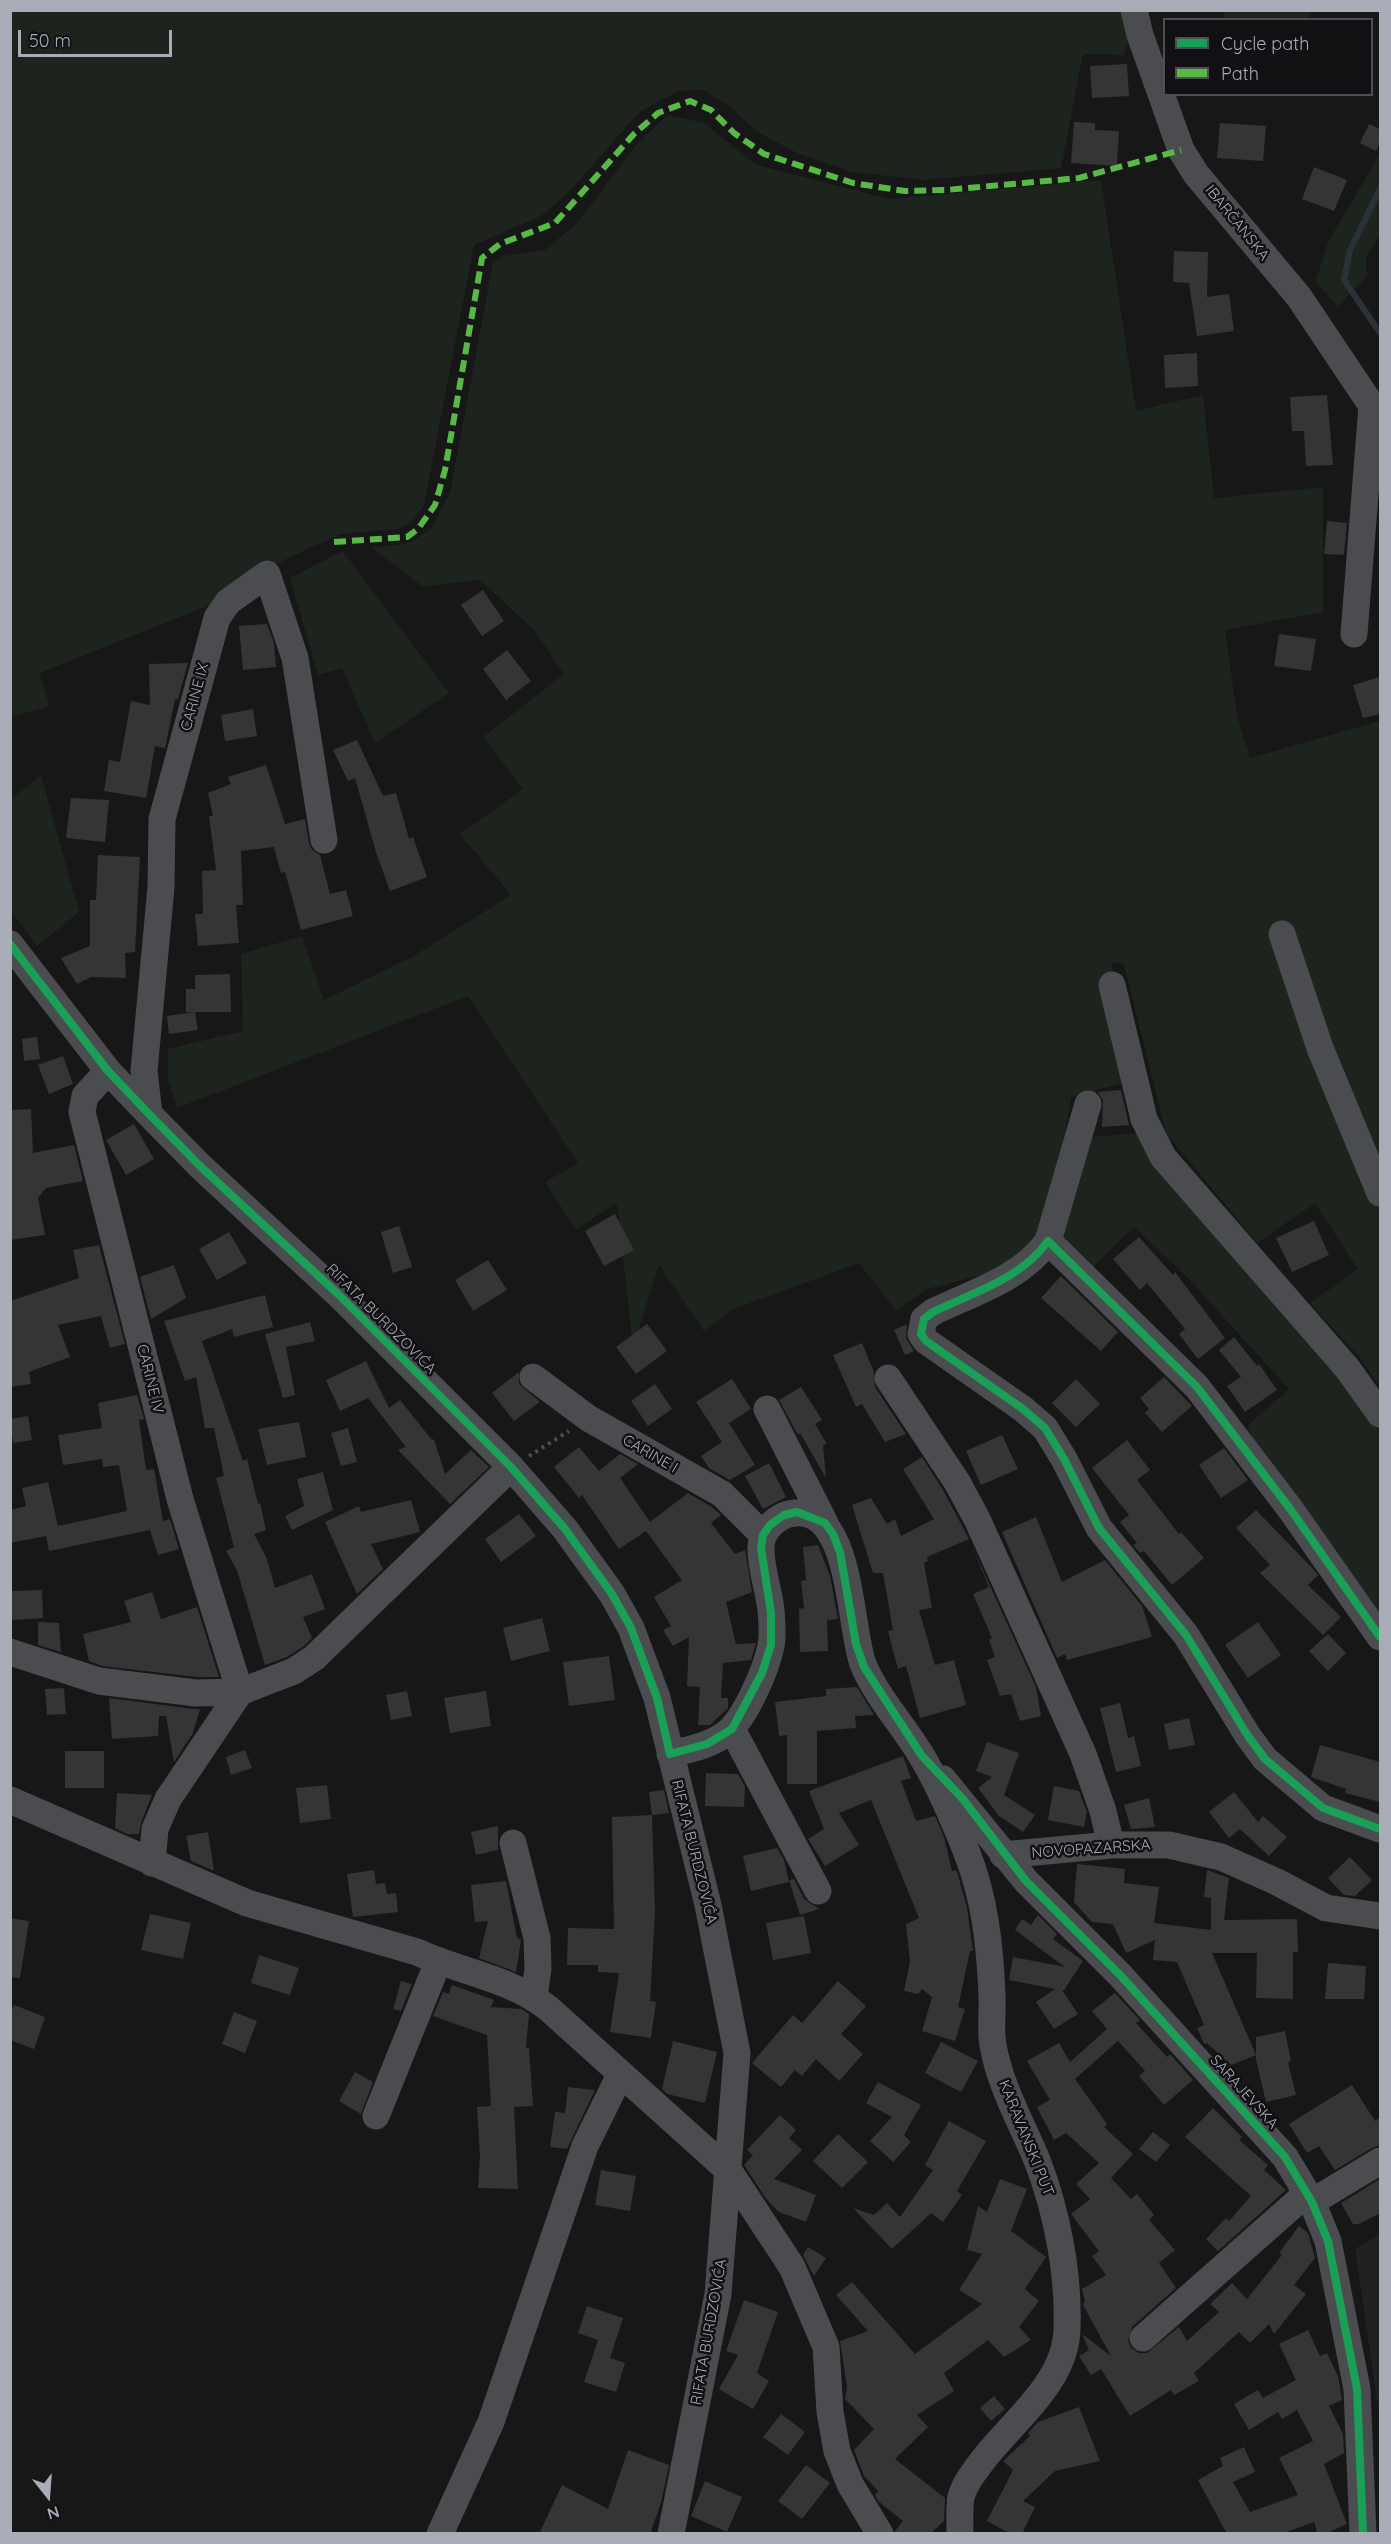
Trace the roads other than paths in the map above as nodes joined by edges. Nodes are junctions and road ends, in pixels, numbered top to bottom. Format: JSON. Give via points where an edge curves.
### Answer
{"nodes":[{"id":1,"x":1134,"y":10,"type":"edge"},
{"id":2,"x":1376,"y":410,"type":"edge"},
{"id":3,"x":1354,"y":634,"type":"dead end"},
{"id":4,"x":324,"y":840,"type":"dead end"},
{"id":5,"x":1282,"y":934,"type":"dead end"},
{"id":6,"x":10,"y":944,"type":"edge"},
{"id":7,"x":1112,"y":985,"type":"dead end"},
{"id":8,"x":108,"y":1071,"type":"junction"},
{"id":9,"x":1088,"y":1104,"type":"dead end"},
{"id":10,"x":149,"y":1114,"type":"junction"},
{"id":11,"x":1380,"y":1193,"type":"edge"},
{"id":12,"x":1048,"y":1240,"type":"junction"},
{"id":13,"x":533,"y":1377,"type":"dead end"},
{"id":14,"x":888,"y":1378,"type":"dead end"},
{"id":15,"x":767,"y":1408,"type":"dead end"},
{"id":16,"x":1380,"y":1414,"type":"edge"},
{"id":17,"x":511,"y":1467,"type":"junction"},
{"id":18,"x":825,"y":1523,"type":"junction"},
{"id":19,"x":763,"y":1535,"type":"junction"},
{"id":20,"x":1380,"y":1637,"type":"edge"},
{"id":21,"x":10,"y":1652,"type":"edge"},
{"id":22,"x":240,"y":1692,"type":"junction"},
{"id":23,"x":732,"y":1729,"type":"junction"},
{"id":24,"x":670,"y":1754,"type":"junction"},
{"id":25,"x":922,"y":1756,"type":"junction"},
{"id":26,"x":10,"y":1800,"type":"edge"},
{"id":27,"x":1380,"y":1829,"type":"edge"},
{"id":28,"x":513,"y":1843,"type":"dead end"},
{"id":29,"x":1110,"y":1845,"type":"junction"},
{"id":30,"x":1004,"y":1855,"type":"junction"},
{"id":31,"x":152,"y":1863,"type":"junction"},
{"id":32,"x":818,"y":1891,"type":"dead end"},
{"id":33,"x":1380,"y":1916,"type":"edge"},
{"id":34,"x":438,"y":1962,"type":"junction"},
{"id":35,"x":534,"y":1997,"type":"junction"},
{"id":36,"x":620,"y":2075,"type":"junction"},
{"id":37,"x":376,"y":2116,"type":"dead end"},
{"id":38,"x":1380,"y":2161,"type":"edge"},
{"id":39,"x":729,"y":2171,"type":"junction"},
{"id":40,"x":1310,"y":2197,"type":"junction"},
{"id":41,"x":1143,"y":2338,"type":"dead end"},
{"id":42,"x":1369,"y":2388,"type":"edge"},
{"id":43,"x":440,"y":2534,"type":"edge"},
{"id":44,"x":671,"y":2534,"type":"edge"},
{"id":45,"x":880,"y":2534,"type":"edge"},
{"id":46,"x":960,"y":2534,"type":"edge"},
{"id":47,"x":1363,"y":2534,"type":"edge"}],
"edges":[{"from":1,"to":2,"type":"street","name":"IBARČANSKA","via":[[1181,150],[1196,174],[1299,297]]},
{"from":2,"to":3,"type":"street"},
{"from":4,"to":10,"type":"street","name":"CARINE IX","via":[[295,658],[267,574],[228,602],[217,618],[162,819],[161,887],[144,1071]]},
{"from":5,"to":11,"type":"street","via":[[1320,1048]]},
{"from":6,"to":8,"type":"street","name":"RIFATA BURDZOVIĆA"},
{"from":7,"to":16,"type":"street","via":[[1144,1119],[1162,1157],[1347,1368]]},
{"from":8,"to":10,"type":"street","name":"RIFATA BURDZOVIĆA"},
{"from":8,"to":22,"type":"street","name":"CARINE IV","via":[[85,1096],[82,1112],[180,1499]]},
{"from":9,"to":12,"type":"street"},
{"from":10,"to":17,"type":"street","name":"RIFATA BURDZOVIĆA","via":[[339,1295]]},
{"from":12,"to":20,"type":"street","via":[[1197,1387],[1270,1481]]},
{"from":12,"to":27,"type":"street","via":[[1037,1257],[1018,1272],[933,1312],[924,1319],[921,1334],[1045,1428],[1099,1528],[1186,1635],[1265,1759],[1323,1808]]},
{"from":13,"to":19,"type":"street","name":"CARINE I","via":[[588,1418],[722,1494]]},
{"from":14,"to":29,"type":"street","via":[[977,1519],[1083,1754]]},
{"from":15,"to":18,"type":"street"},
{"from":17,"to":22,"type":"street","via":[[314,1658],[294,1671]]},
{"from":17,"to":24,"type":"street","name":"RIFATA BURDZOVIĆA","via":[[565,1528],[631,1628],[653,1688]]},
{"from":18,"to":19,"type":"street","via":[[797,1512],[784,1515]]},
{"from":18,"to":25,"type":"street","via":[[840,1552],[856,1644],[864,1667]]},
{"from":19,"to":23,"type":"street","via":[[771,1645],[762,1673]]},
{"from":21,"to":22,"type":"street","via":[[99,1681],[196,1693]]},
{"from":22,"to":31,"type":"street","via":[[168,1798],[155,1829]]},
{"from":23,"to":24,"type":"street","via":[[707,1744]]},
{"from":23,"to":32,"type":"street"},
{"from":24,"to":39,"type":"street","name":"RIFATA BURDZOVIĆA","via":[[708,1905],[737,2053]]},
{"from":25,"to":30,"type":"street","name":"SARAJEVSKA","via":[[962,1798]]},
{"from":25,"to":46,"type":"street","name":"KARAVANSKI PUT","via":[[967,1853],[984,1904],[992,2042],[1003,2083],[1053,2207],[1067,2295],[1062,2361],[969,2478],[961,2499]]},
{"from":26,"to":31,"type":"street"},
{"from":28,"to":35,"type":"street","via":[[537,1938]]},
{"from":29,"to":30,"type":"street","name":"NOVOPAZARSKA"},
{"from":29,"to":33,"type":"street","name":"NOVOPAZARSKA","via":[[1169,1845],[1221,1857],[1326,1908]]},
{"from":30,"to":40,"type":"street","name":"SARAJEVSKA","via":[[1120,1975],[1285,2157]]},
{"from":31,"to":34,"type":"street","via":[[247,1903],[417,1952]]},
{"from":34,"to":35,"type":"street"},
{"from":34,"to":37,"type":"street"},
{"from":35,"to":36,"type":"street"},
{"from":36,"to":39,"type":"street"},
{"from":36,"to":43,"type":"street","via":[[585,2146],[491,2422]]},
{"from":38,"to":40,"type":"street"},
{"from":39,"to":44,"type":"street","name":"RIFATA BURDZOVIĆA","via":[[718,2294]]},
{"from":39,"to":45,"type":"street","via":[[792,2267],[826,2347],[837,2451],[849,2484]]},
{"from":40,"to":41,"type":"street"},
{"from":40,"to":42,"type":"street","name":"SARAJEVSKA","via":[[1328,2241]]},
{"from":42,"to":47,"type":"street","name":"SARAJEVSKA"}]}
